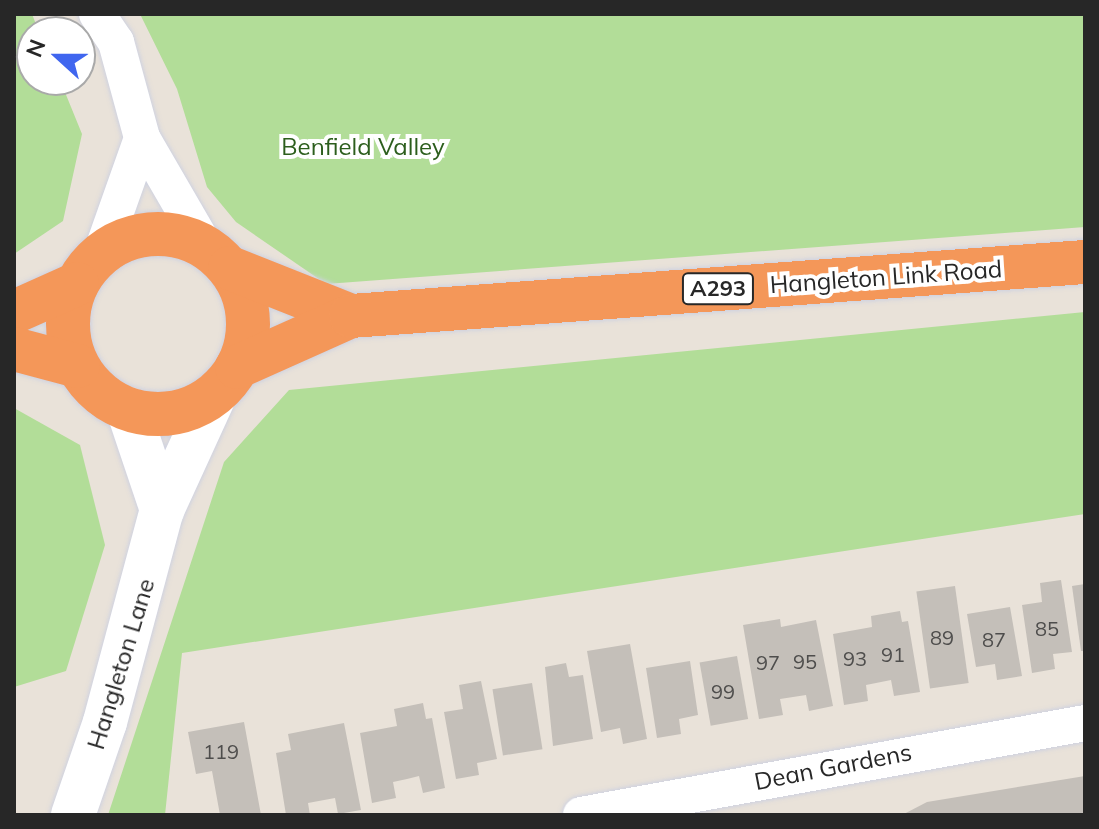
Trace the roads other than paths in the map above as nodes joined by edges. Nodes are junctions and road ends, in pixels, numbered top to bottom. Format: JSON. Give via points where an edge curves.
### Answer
{"nodes":[{"id":1,"x":97,"y":14,"type":"edge"},
{"id":2,"x":142,"y":138,"type":"junction"},
{"id":3,"x":217,"y":257,"type":"junction"},
{"id":4,"x":1085,"y":262,"type":"edge"},
{"id":5,"x":89,"y":269,"type":"junction"},
{"id":6,"x":14,"y":312,"type":"edge"},
{"id":7,"x":351,"y":316,"type":"junction"},
{"id":8,"x":14,"y":349,"type":"edge"},
{"id":9,"x":78,"y":366,"type":"junction"},
{"id":10,"x":226,"y":381,"type":"junction"},
{"id":11,"x":128,"y":409,"type":"junction"},
{"id":12,"x":162,"y":510,"type":"junction"},
{"id":13,"x":1085,"y":723,"type":"edge"},
{"id":14,"x":73,"y":815,"type":"edge"},
{"id":15,"x":581,"y":815,"type":"edge"}],
"edges":[{"from":1,"to":2,"type":"street","via":[[116,42]]},
{"from":2,"to":3,"type":"street"},
{"from":2,"to":5,"type":"street"},
{"from":3,"to":5,"type":"highway","via":[[170,234],[136,236]]},
{"from":3,"to":7,"type":"highway","name":"Hangleton Link Road","number":"A293"},
{"from":3,"to":10,"type":"highway","via":[[245,299],[248,334]]},
{"from":4,"to":7,"type":"highway","name":"Hangleton Link Road","number":"A293"},
{"from":5,"to":6,"type":"highway"},
{"from":5,"to":9,"type":"highway","via":[[69,325]]},
{"from":7,"to":10,"type":"highway","name":"Hangleton Link Road","number":"A293"},
{"from":8,"to":9,"type":"highway"},
{"from":9,"to":11,"type":"highway","via":[[99,393]]},
{"from":10,"to":11,"type":"highway","via":[[189,409],[158,414]]},
{"from":10,"to":12,"type":"street","name":"Hangleton Lane"},
{"from":11,"to":12,"type":"street"},
{"from":12,"to":14,"type":"street","name":"Hangleton Lane","via":[[105,722]]},
{"from":13,"to":15,"type":"street","name":"Dean Gardens"}]}
